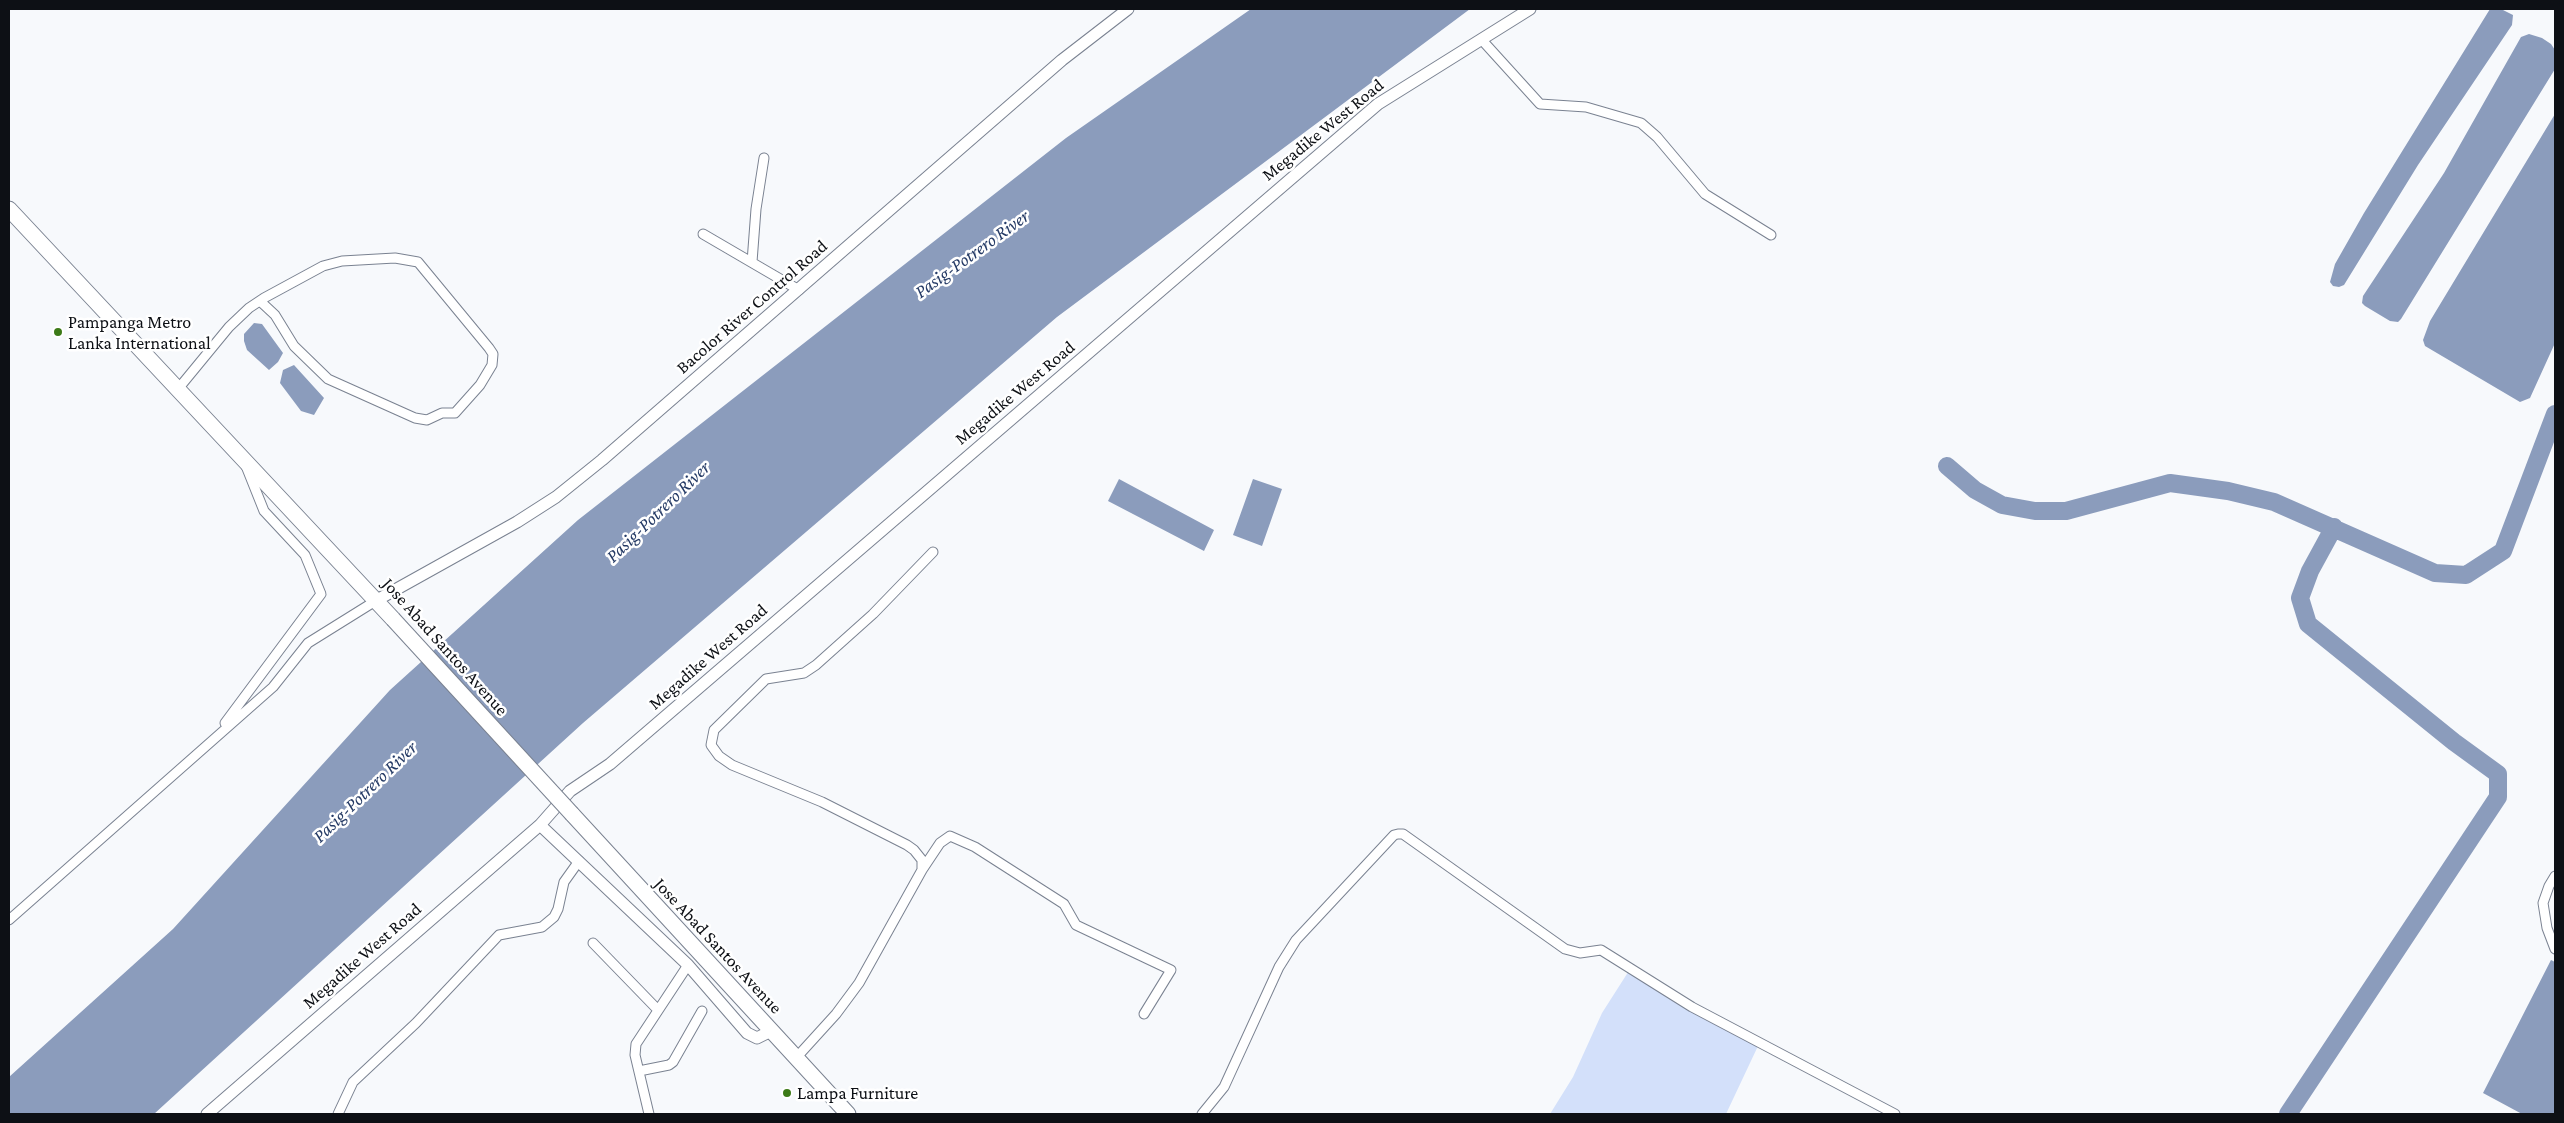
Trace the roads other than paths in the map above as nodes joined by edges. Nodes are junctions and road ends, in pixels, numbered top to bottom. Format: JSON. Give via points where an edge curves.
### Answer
{"nodes":[{"id":1,"x":1128,"y":9,"type":"edge"},
{"id":2,"x":1530,"y":9,"type":"edge"},
{"id":3,"x":1481,"y":39,"type":"junction"},
{"id":4,"x":764,"y":158,"type":"dead end"},
{"id":5,"x":9,"y":209,"type":"edge"},
{"id":6,"x":703,"y":234,"type":"dead end"},
{"id":7,"x":1772,"y":235,"type":"dead end"},
{"id":8,"x":752,"y":262,"type":"junction"},
{"id":9,"x":799,"y":290,"type":"junction"},
{"id":10,"x":260,"y":301,"type":"junction"},
{"id":11,"x":178,"y":389,"type":"junction"},
{"id":12,"x":242,"y":456,"type":"junction"},
{"id":13,"x":933,"y":552,"type":"dead end"},
{"id":14,"x":377,"y":600,"type":"junction"},
{"id":15,"x":215,"y":737,"type":"junction"},
{"id":16,"x":540,"y":825,"type":"junction"},
{"id":17,"x":579,"y":861,"type":"junction"},
{"id":18,"x":922,"y":870,"type":"junction"},
{"id":19,"x":2555,"y":876,"type":"edge"},
{"id":20,"x":9,"y":920,"type":"edge"},
{"id":21,"x":592,"y":943,"type":"dead end"},
{"id":22,"x":2555,"y":949,"type":"edge"},
{"id":23,"x":688,"y":965,"type":"junction"},
{"id":24,"x":658,"y":1010,"type":"junction"},
{"id":25,"x":702,"y":1011,"type":"dead end"},
{"id":26,"x":1144,"y":1014,"type":"dead end"},
{"id":27,"x":771,"y":1031,"type":"junction"},
{"id":28,"x":796,"y":1058,"type":"junction"},
{"id":29,"x":638,"y":1071,"type":"junction"},
{"id":30,"x":207,"y":1114,"type":"edge"},
{"id":31,"x":338,"y":1114,"type":"edge"},
{"id":32,"x":649,"y":1114,"type":"edge"},
{"id":33,"x":848,"y":1114,"type":"edge"},
{"id":34,"x":1202,"y":1114,"type":"edge"},
{"id":35,"x":1895,"y":1114,"type":"edge"}],
"edges":[{"from":1,"to":9,"type":"street","name":"Bacolor River Control Road","via":[[1062,60]]},
{"from":2,"to":3,"type":"street","name":"Megadike West Road"},
{"from":3,"to":7,"type":"street","via":[[1540,104],[1586,107],[1641,123],[1657,137],[1705,194]]},
{"from":3,"to":16,"type":"street","name":"Megadike West Road","via":[[1378,104],[652,728],[602,770],[570,791]]},
{"from":4,"to":8,"type":"street"},
{"from":5,"to":11,"type":"highway","name":"Jose Abad Santos Avenue"},
{"from":6,"to":8,"type":"street"},
{"from":8,"to":9,"type":"street"},
{"from":9,"to":14,"type":"street","name":"Bacolor River Control Road","via":[[556,496],[462,554]]},
{"from":10,"to":10,"type":"street","via":[[276,315],[294,346],[328,378],[416,418],[427,420],[442,412],[455,413],[480,384],[493,360],[494,354],[418,262],[395,258],[342,261],[322,266]]},
{"from":10,"to":11,"type":"street","via":[[229,327]]},
{"from":11,"to":12,"type":"highway","name":"Jose Abad Santos Avenue"},
{"from":12,"to":14,"type":"highway","name":"Jose Abad Santos Avenue"},
{"from":12,"to":15,"type":"street","via":[[264,511],[305,555],[321,594]]},
{"from":13,"to":18,"type":"street","via":[[873,614],[816,664],[804,673],[766,679],[714,730],[711,745],[732,765],[822,802],[907,845],[922,860]]},
{"from":14,"to":15,"type":"street","via":[[308,643],[273,687]]},
{"from":14,"to":27,"type":"highway","name":"Jose Abad Santos Avenue","bridge":true},
{"from":15,"to":20,"type":"street"},
{"from":16,"to":17,"type":"street"},
{"from":16,"to":30,"type":"street","name":"Megadike West Road"},
{"from":17,"to":23,"type":"street"},
{"from":17,"to":31,"type":"street","via":[[564,882],[554,917],[542,927],[499,935],[416,1023],[353,1082]]},
{"from":18,"to":26,"type":"street","via":[[940,843],[950,836],[975,846],[1064,904],[1076,925],[1171,970]]},
{"from":18,"to":28,"type":"street","via":[[859,983]]},
{"from":19,"to":22,"type":"street","via":[[2543,904]]},
{"from":21,"to":24,"type":"street"},
{"from":23,"to":24,"type":"street"},
{"from":23,"to":27,"type":"street","via":[[747,1033],[757,1038]]},
{"from":24,"to":29,"type":"street","via":[[636,1044]]},
{"from":25,"to":29,"type":"street","via":[[674,1062]]},
{"from":27,"to":28,"type":"highway","name":"Jose Abad Santos Avenue"},
{"from":28,"to":33,"type":"highway","name":"Jose Abad Santos Avenue"},
{"from":29,"to":32,"type":"street"},
{"from":34,"to":35,"type":"street","via":[[1224,1087],[1279,967],[1296,940],[1394,835],[1403,834],[1565,949],[1580,953],[1601,950],[1692,1007]]}]}
